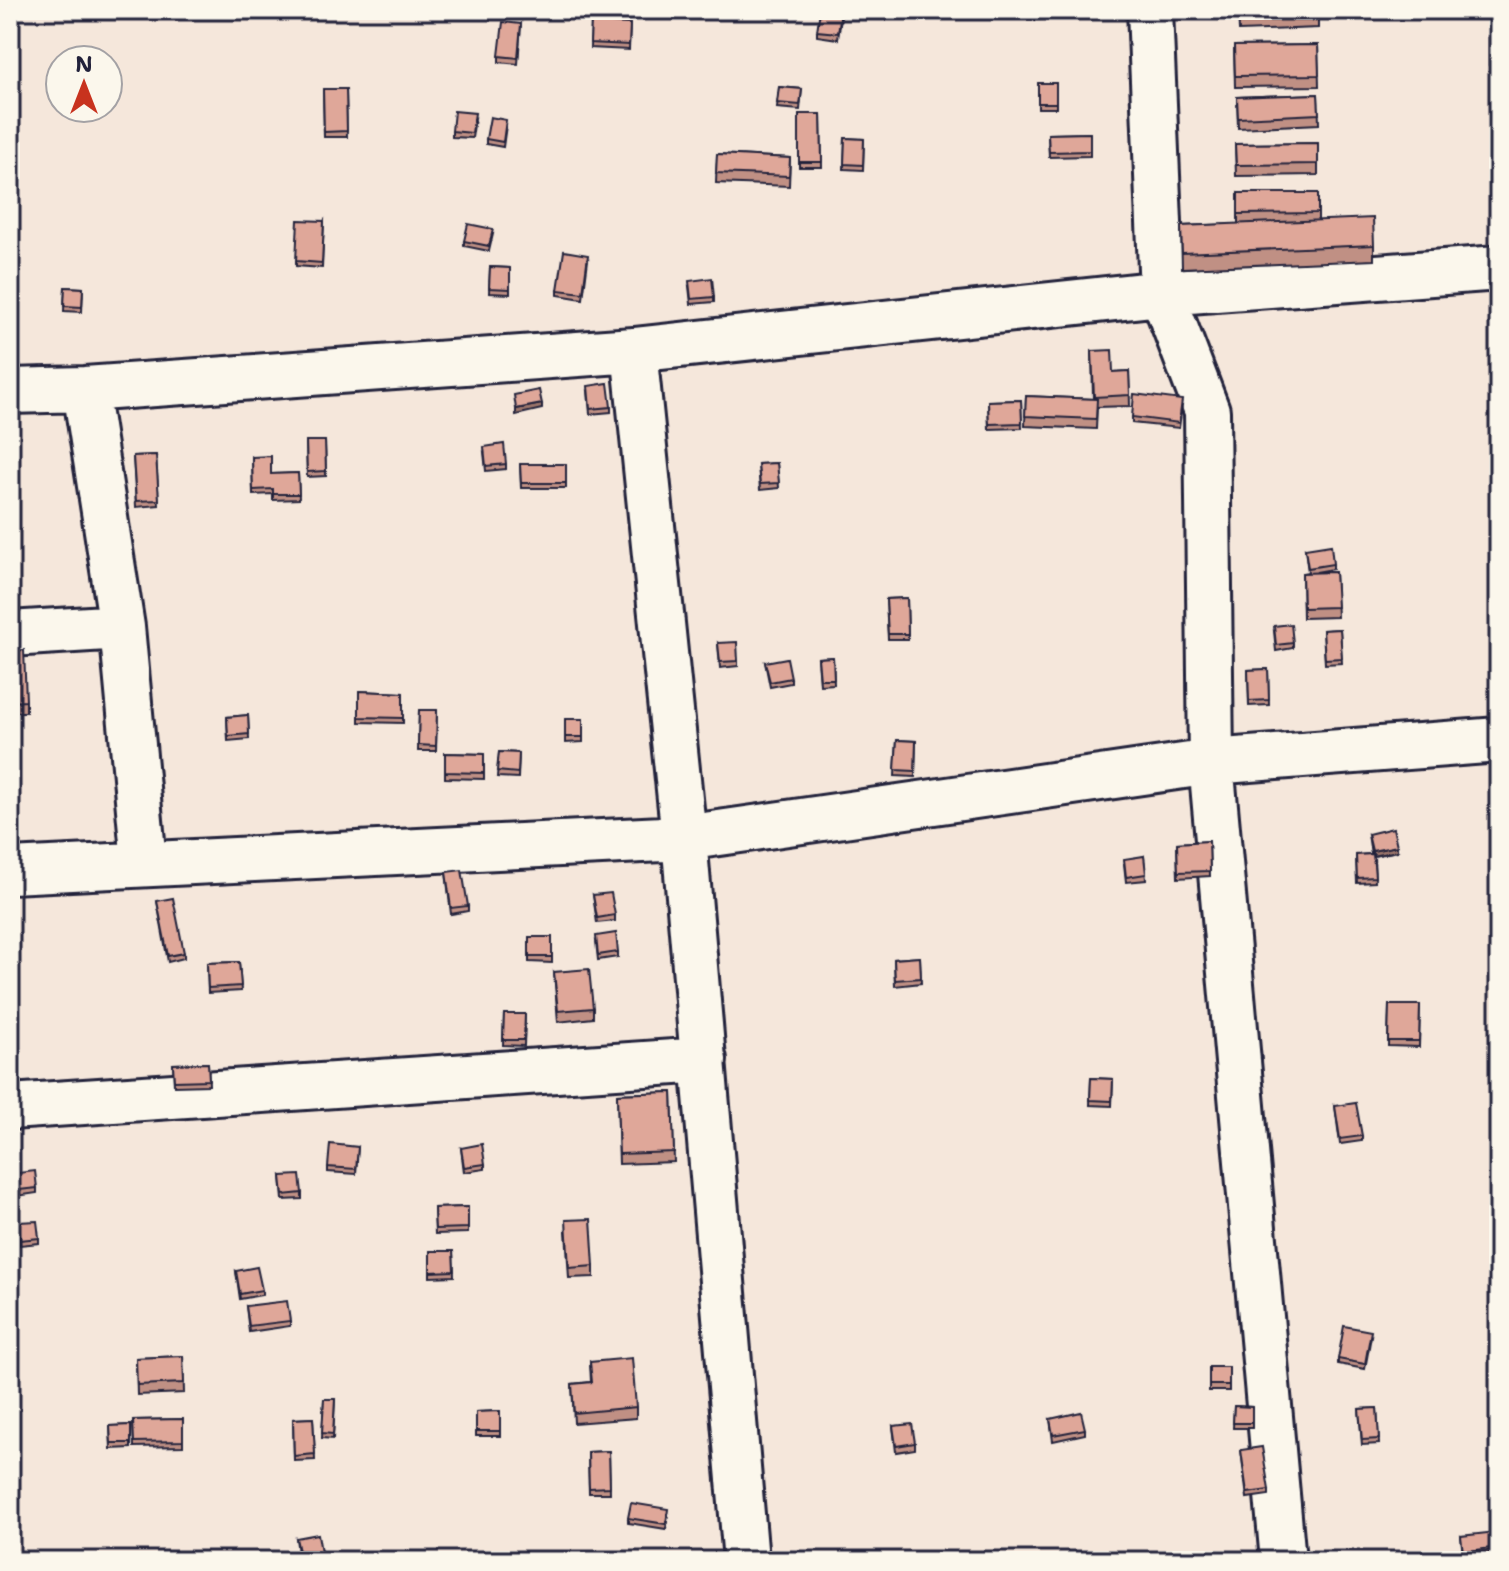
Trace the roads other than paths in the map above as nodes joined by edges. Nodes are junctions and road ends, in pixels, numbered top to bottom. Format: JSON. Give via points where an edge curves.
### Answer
{"nodes":[{"id":1,"x":1150,"y":10,"type":"edge"},
{"id":2,"x":1499,"y":268,"type":"edge"},
{"id":3,"x":1162,"y":293,"type":"junction"},
{"id":4,"x":634,"y":350,"type":"junction"},
{"id":5,"x":85,"y":389,"type":"junction"},
{"id":6,"x":10,"y":391,"type":"edge"},
{"id":7,"x":122,"y":627,"type":"junction"},
{"id":8,"x":10,"y":634,"type":"edge"},
{"id":9,"x":1499,"y":740,"type":"edge"},
{"id":10,"x":1211,"y":762,"type":"junction"},
{"id":11,"x":684,"y":838,"type":"junction"},
{"id":12,"x":144,"y":863,"type":"junction"},
{"id":13,"x":10,"y":871,"type":"edge"},
{"id":14,"x":704,"y":1060,"type":"junction"},
{"id":15,"x":10,"y":1107,"type":"edge"},
{"id":16,"x":746,"y":1561,"type":"edge"},
{"id":17,"x":1283,"y":1561,"type":"edge"}],
"edges":[{"from":1,"to":3,"type":"street"},
{"from":2,"to":3,"type":"street"},
{"from":3,"to":4,"type":"street"},
{"from":3,"to":10,"type":"street","via":[[1207,411]]},
{"from":4,"to":5,"type":"street"},
{"from":4,"to":11,"type":"street"},
{"from":5,"to":6,"type":"street"},
{"from":5,"to":7,"type":"street"},
{"from":7,"to":8,"type":"street"},
{"from":7,"to":12,"type":"street"},
{"from":9,"to":10,"type":"street"},
{"from":10,"to":11,"type":"street"},
{"from":10,"to":17,"type":"street"},
{"from":11,"to":12,"type":"street"},
{"from":11,"to":14,"type":"street"},
{"from":12,"to":13,"type":"street"},
{"from":14,"to":15,"type":"street"},
{"from":14,"to":16,"type":"street"}]}
